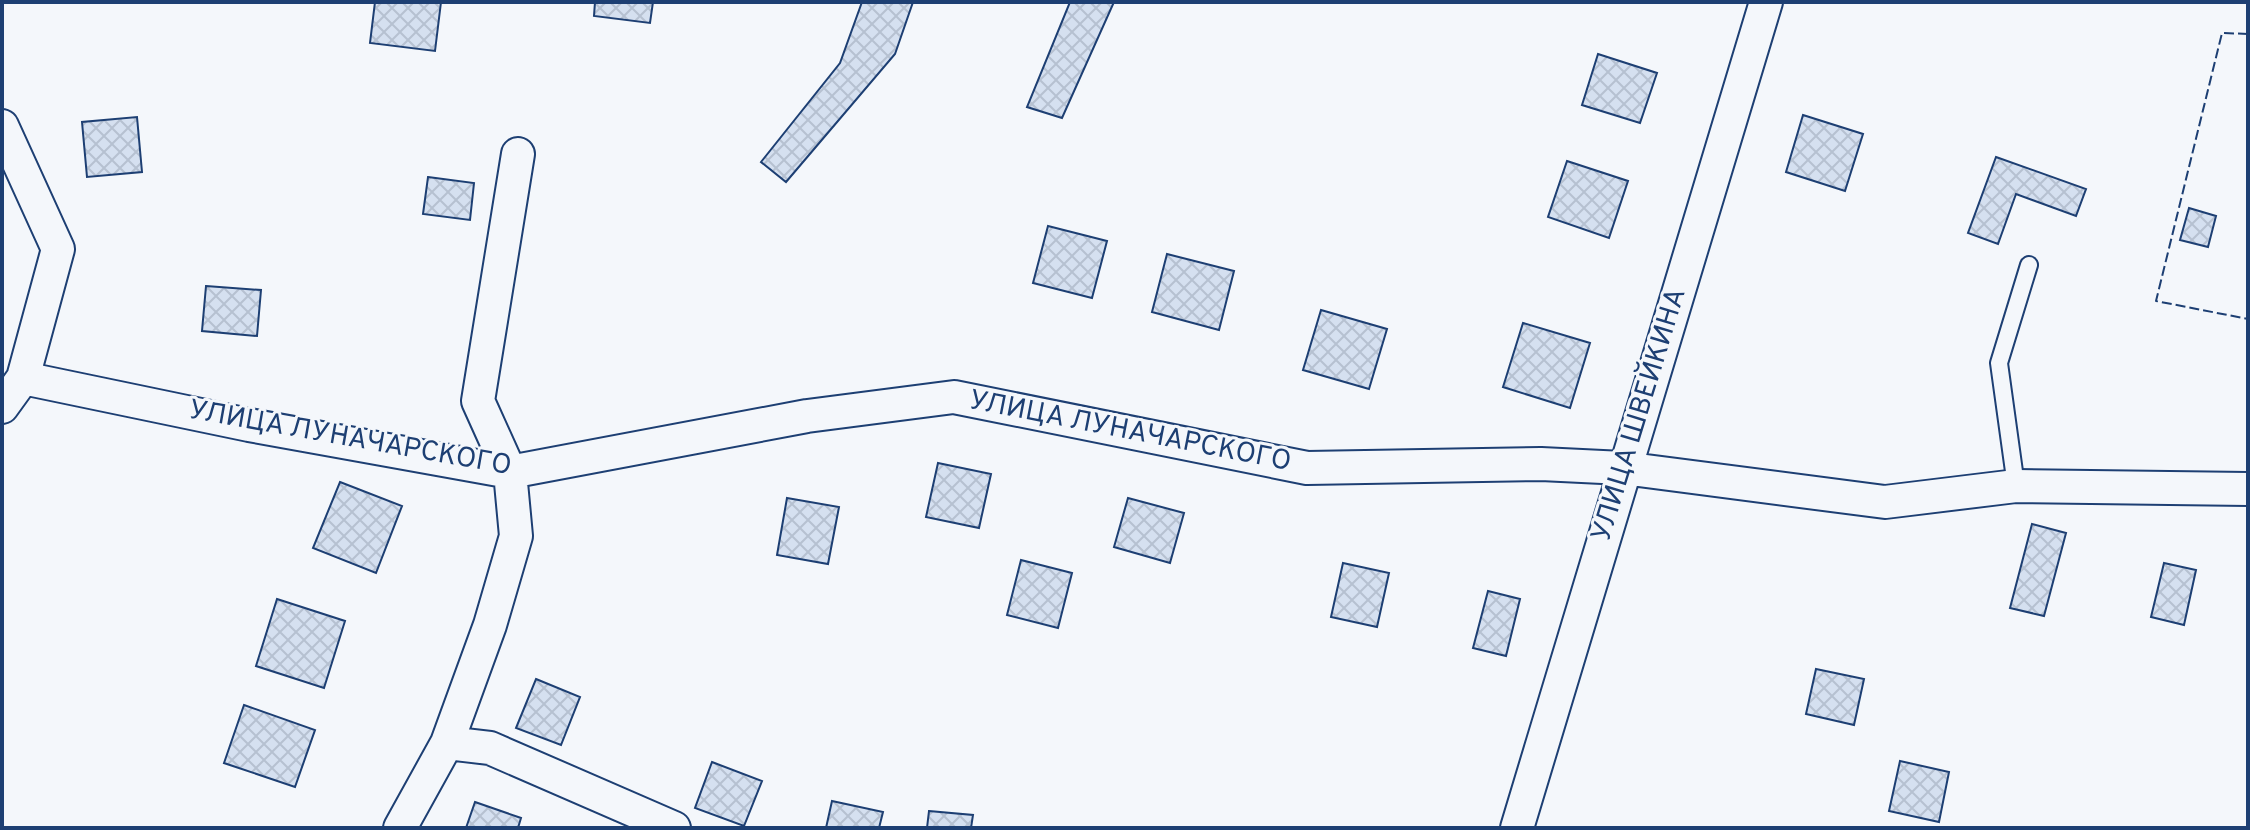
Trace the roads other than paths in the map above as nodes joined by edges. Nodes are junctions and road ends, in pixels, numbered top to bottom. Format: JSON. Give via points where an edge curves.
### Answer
{"nodes":[{"id":1,"x":1766,"y":2,"type":"edge"},
{"id":2,"x":2,"y":126,"type":"edge"},
{"id":3,"x":518,"y":154,"type":"dead end"},
{"id":4,"x":2029,"y":265,"type":"dead end"},
{"id":5,"x":23,"y":378,"type":"junction"},
{"id":6,"x":2,"y":407,"type":"edge"},
{"id":7,"x":1623,"y":468,"type":"junction"},
{"id":8,"x":510,"y":472,"type":"junction"},
{"id":9,"x":2016,"y":486,"type":"junction"},
{"id":10,"x":2248,"y":489,"type":"edge"},
{"id":11,"x":447,"y":743,"type":"junction"},
{"id":12,"x":400,"y":828,"type":"edge"},
{"id":13,"x":674,"y":828,"type":"edge"},
{"id":14,"x":1517,"y":828,"type":"edge"}],
"edges":[{"from":1,"to":7,"type":"street","name":"УЛИЦА ШВЕЙКИНА"},
{"from":2,"to":5,"type":"street","via":[[58,249]]},
{"from":3,"to":8,"type":"street","via":[[478,401]]},
{"from":4,"to":9,"type":"lane","via":[[1999,363]]},
{"from":5,"to":6,"type":"street"},
{"from":5,"to":8,"type":"street","name":"УЛИЦА ЛУНАЧАРСКОГО"},
{"from":7,"to":8,"type":"street","name":"УЛИЦА ЛУНАЧАРСКОГО","via":[[1307,468],[954,397],[807,416]]},
{"from":7,"to":9,"type":"street","name":"УЛИЦА ЛУНАЧАРСКОГО","via":[[1885,502]]},
{"from":7,"to":14,"type":"street","name":"УЛИЦА ШВЕЙКИНА"},
{"from":8,"to":11,"type":"street","via":[[516,536]]},
{"from":9,"to":10,"type":"street","name":"УЛИЦА ЛУНАЧАРСКОГО"},
{"from":11,"to":12,"type":"street"},
{"from":11,"to":13,"type":"street","via":[[490,748]]}]}
